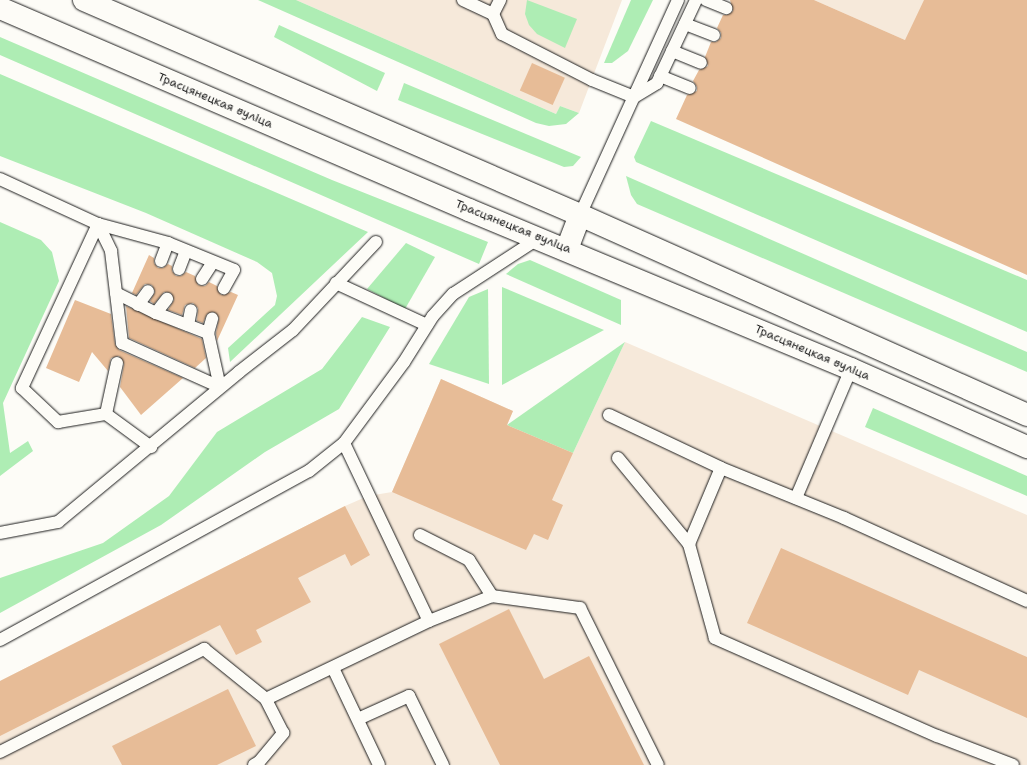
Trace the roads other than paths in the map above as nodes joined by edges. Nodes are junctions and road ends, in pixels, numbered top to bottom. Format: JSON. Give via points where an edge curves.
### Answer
{"nodes":[{"id":1,"x":84,"y":0,"type":"edge"},
{"id":2,"x":463,"y":0,"type":"edge"},
{"id":3,"x":500,"y":0,"type":"edge"},
{"id":4,"x":678,"y":0,"type":"edge"},
{"id":5,"x":696,"y":0,"type":"edge"},
{"id":6,"x":706,"y":0,"type":"edge"},
{"id":7,"x":0,"y":8,"type":"edge"},
{"id":8,"x":726,"y":8,"type":"dead end"},
{"id":9,"x":494,"y":14,"type":"junction"},
{"id":10,"x":685,"y":24,"type":"junction"},
{"id":11,"x":714,"y":35,"type":"dead end"},
{"id":12,"x":672,"y":51,"type":"junction"},
{"id":13,"x":702,"y":64,"type":"dead end"},
{"id":14,"x":660,"y":76,"type":"junction"},
{"id":15,"x":690,"y":88,"type":"dead end"},
{"id":16,"x":634,"y":97,"type":"junction"},
{"id":17,"x":0,"y":179,"type":"edge"},
{"id":18,"x":580,"y":214,"type":"junction"},
{"id":19,"x":98,"y":224,"type":"junction"},
{"id":20,"x":539,"y":238,"type":"junction"},
{"id":21,"x":376,"y":242,"type":"dead end"},
{"id":22,"x":168,"y":243,"type":"junction"},
{"id":23,"x":567,"y":249,"type":"junction"},
{"id":24,"x":186,"y":252,"type":"junction"},
{"id":25,"x":161,"y":261,"type":"dead end"},
{"id":26,"x":213,"y":262,"type":"junction"},
{"id":27,"x":178,"y":269,"type":"dead end"},
{"id":28,"x":202,"y":279,"type":"dead end"},
{"id":29,"x":336,"y":283,"type":"junction"},
{"id":30,"x":224,"y":288,"type":"dead end"},
{"id":31,"x":148,"y":291,"type":"dead end"},
{"id":32,"x":116,"y":293,"type":"junction"},
{"id":33,"x":167,"y":299,"type":"dead end"},
{"id":34,"x":138,"y":305,"type":"junction"},
{"id":35,"x":191,"y":310,"type":"dead end"},
{"id":36,"x":156,"y":313,"type":"junction"},
{"id":37,"x":212,"y":319,"type":"dead end"},
{"id":38,"x":188,"y":325,"type":"junction"},
{"id":39,"x":427,"y":325,"type":"junction"},
{"id":40,"x":208,"y":333,"type":"junction"},
{"id":41,"x":117,"y":363,"type":"dead end"},
{"id":42,"x":851,"y":369,"type":"junction"},
{"id":43,"x":220,"y":387,"type":"junction"},
{"id":44,"x":106,"y":414,"type":"junction"},
{"id":45,"x":610,"y":415,"type":"dead end"},
{"id":46,"x":1027,"y":415,"type":"edge"},
{"id":47,"x":344,"y":443,"type":"junction"},
{"id":48,"x":151,"y":447,"type":"junction"},
{"id":49,"x":1027,"y":447,"type":"edge"},
{"id":50,"x":618,"y":458,"type":"dead end"},
{"id":51,"x":721,"y":468,"type":"junction"},
{"id":52,"x":796,"y":498,"type":"junction"},
{"id":53,"x":0,"y":533,"type":"edge"},
{"id":54,"x":420,"y":535,"type":"dead end"},
{"id":55,"x":689,"y":544,"type":"junction"},
{"id":56,"x":492,"y":596,"type":"junction"},
{"id":57,"x":1027,"y":601,"type":"edge"},
{"id":58,"x":429,"y":621,"type":"junction"},
{"id":59,"x":0,"y":640,"type":"edge"},
{"id":60,"x":333,"y":668,"type":"junction"},
{"id":61,"x":266,"y":700,"type":"junction"},
{"id":62,"x":358,"y":719,"type":"junction"},
{"id":63,"x":0,"y":752,"type":"edge"},
{"id":64,"x":254,"y":765,"type":"edge"},
{"id":65,"x":379,"y":765,"type":"edge"},
{"id":66,"x":443,"y":765,"type":"edge"},
{"id":67,"x":658,"y":765,"type":"edge"},
{"id":68,"x":1013,"y":765,"type":"edge"}],
"edges":[{"from":1,"to":18,"type":"main road"},
{"from":2,"to":9,"type":"lane"},
{"from":3,"to":9,"type":"lane"},
{"from":4,"to":16,"type":"lane"},
{"from":5,"to":10,"type":"lane"},
{"from":6,"to":8,"type":"lane"},
{"from":7,"to":20,"type":"main road","name":"Трасцянецкая вуліца"},
{"from":9,"to":16,"type":"lane","via":[[502,34],[592,80]]},
{"from":10,"to":11,"type":"lane"},
{"from":10,"to":12,"type":"lane"},
{"from":12,"to":13,"type":"lane"},
{"from":12,"to":14,"type":"lane"},
{"from":14,"to":15,"type":"lane"},
{"from":14,"to":16,"type":"lane","via":[[657,83]]},
{"from":16,"to":18,"type":"lane"},
{"from":17,"to":19,"type":"lane"},
{"from":18,"to":23,"type":"main road"},
{"from":18,"to":46,"type":"main road"},
{"from":19,"to":22,"type":"lane"},
{"from":19,"to":32,"type":"lane","via":[[111,251]]},
{"from":19,"to":44,"type":"lane","via":[[22,388],[58,422]]},
{"from":20,"to":23,"type":"main road","name":"Трасцянецкая вуліца"},
{"from":20,"to":39,"type":"lane","via":[[453,294]]},
{"from":21,"to":29,"type":"lane"},
{"from":22,"to":24,"type":"lane"},
{"from":22,"to":25,"type":"lane"},
{"from":23,"to":42,"type":"main road","name":"Трасцянецкая вуліца"},
{"from":24,"to":26,"type":"lane"},
{"from":24,"to":27,"type":"lane"},
{"from":26,"to":28,"type":"lane"},
{"from":26,"to":30,"type":"lane","via":[[234,270]]},
{"from":29,"to":39,"type":"lane"},
{"from":29,"to":43,"type":"lane","via":[[293,330]]},
{"from":31,"to":34,"type":"lane"},
{"from":32,"to":34,"type":"lane"},
{"from":32,"to":43,"type":"lane","via":[[122,343]]},
{"from":33,"to":36,"type":"lane"},
{"from":34,"to":36,"type":"lane"},
{"from":35,"to":38,"type":"lane"},
{"from":36,"to":38,"type":"lane"},
{"from":37,"to":40,"type":"lane"},
{"from":38,"to":40,"type":"lane"},
{"from":39,"to":47,"type":"lane","via":[[404,362]]},
{"from":40,"to":43,"type":"lane"},
{"from":41,"to":44,"type":"lane"},
{"from":42,"to":49,"type":"main road","name":"Трасцянецкая вуліца"},
{"from":42,"to":52,"type":"lane"},
{"from":43,"to":48,"type":"lane"},
{"from":44,"to":48,"type":"lane"},
{"from":45,"to":51,"type":"lane"},
{"from":47,"to":58,"type":"lane"},
{"from":47,"to":59,"type":"lane","via":[[309,471]]},
{"from":48,"to":53,"type":"lane","via":[[58,522]]},
{"from":50,"to":55,"type":"lane"},
{"from":51,"to":52,"type":"lane"},
{"from":51,"to":55,"type":"lane"},
{"from":52,"to":57,"type":"lane"},
{"from":54,"to":56,"type":"lane","via":[[470,560]]},
{"from":55,"to":68,"type":"lane","via":[[715,638],[937,736]]},
{"from":56,"to":58,"type":"lane"},
{"from":56,"to":67,"type":"lane","via":[[580,608]]},
{"from":58,"to":60,"type":"lane"},
{"from":60,"to":61,"type":"lane"},
{"from":60,"to":62,"type":"lane"},
{"from":61,"to":63,"type":"lane","via":[[204,649]]},
{"from":61,"to":64,"type":"lane","via":[[283,733]]},
{"from":62,"to":65,"type":"lane"},
{"from":62,"to":66,"type":"lane","via":[[409,696]]}]}
